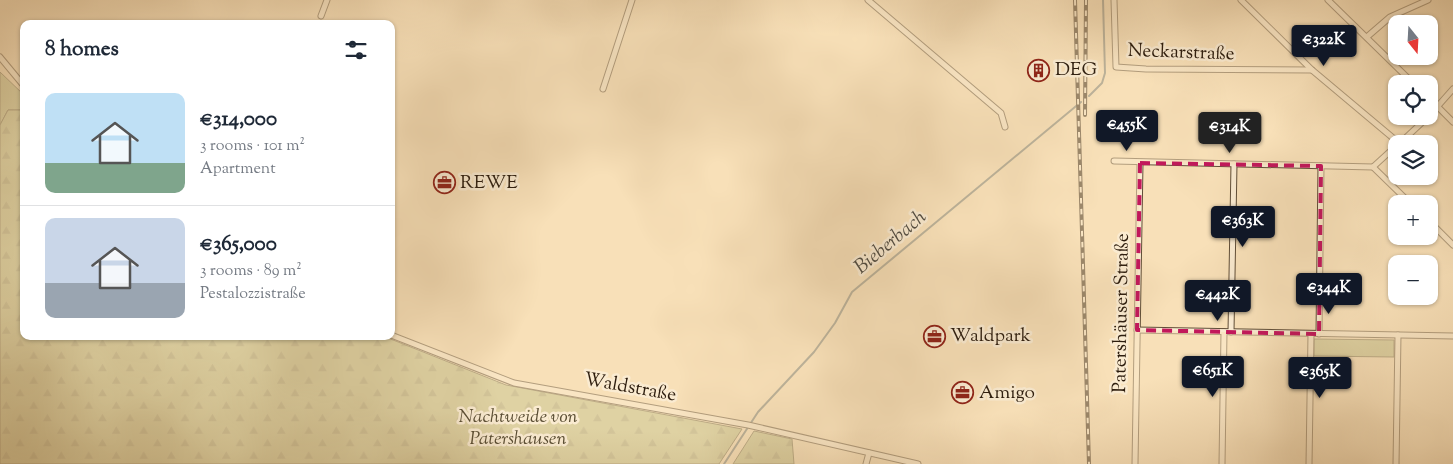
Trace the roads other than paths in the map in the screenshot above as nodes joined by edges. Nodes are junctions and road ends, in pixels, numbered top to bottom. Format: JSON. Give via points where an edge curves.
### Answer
{"nodes":[{"id":1,"x":327,"y":0,"type":"edge"},
{"id":2,"x":632,"y":0,"type":"edge"},
{"id":3,"x":868,"y":0,"type":"edge"},
{"id":4,"x":1114,"y":0,"type":"edge"},
{"id":5,"x":1241,"y":0,"type":"edge"},
{"id":6,"x":1328,"y":0,"type":"edge"},
{"id":7,"x":1428,"y":0,"type":"edge"},
{"id":8,"x":321,"y":16,"type":"dead end"},
{"id":9,"x":1368,"y":36,"type":"junction"},
{"id":10,"x":0,"y":57,"type":"edge"},
{"id":11,"x":1312,"y":70,"type":"junction"},
{"id":12,"x":1405,"y":75,"type":"edge"},
{"id":13,"x":20,"y":81,"type":"edge"},
{"id":14,"x":603,"y":89,"type":"dead end"},
{"id":15,"x":1453,"y":89,"type":"edge"},
{"id":16,"x":1438,"y":108,"type":"joint"},
{"id":17,"x":1453,"y":122,"type":"edge"},
{"id":18,"x":1419,"y":125,"type":"edge"},
{"id":19,"x":1005,"y":127,"type":"dead end"},
{"id":20,"x":1388,"y":135,"type":"edge"},
{"id":21,"x":1408,"y":135,"type":"edge"},
{"id":22,"x":1388,"y":153,"type":"edge"},
{"id":23,"x":1114,"y":161,"type":"dead end"},
{"id":24,"x":1140,"y":162,"type":"junction"},
{"id":25,"x":1234,"y":164,"type":"junction"},
{"id":26,"x":1321,"y":166,"type":"junction"},
{"id":27,"x":1373,"y":167,"type":"junction"},
{"id":28,"x":1402,"y":195,"type":"edge"},
{"id":29,"x":1438,"y":230,"type":"edge"},
{"id":30,"x":1453,"y":245,"type":"edge"},
{"id":31,"x":1137,"y":330,"type":"junction"},
{"id":32,"x":1224,"y":332,"type":"junction"},
{"id":33,"x":1231,"y":332,"type":"junction"},
{"id":34,"x":1311,"y":334,"type":"junction"},
{"id":35,"x":1319,"y":334,"type":"junction"},
{"id":36,"x":1398,"y":335,"type":"junction"},
{"id":37,"x":1453,"y":336,"type":"edge"},
{"id":38,"x":395,"y":337,"type":"edge"},
{"id":39,"x":868,"y":453,"type":"junction"},
{"id":40,"x":866,"y":464,"type":"edge"},
{"id":41,"x":918,"y":464,"type":"edge"},
{"id":42,"x":1134,"y":464,"type":"edge"},
{"id":43,"x":1222,"y":464,"type":"edge"},
{"id":44,"x":1309,"y":464,"type":"edge"},
{"id":45,"x":1396,"y":464,"type":"edge"}],
"edges":[{"from":1,"to":8,"type":"street"},
{"from":2,"to":14,"type":"street"},
{"from":3,"to":19,"type":"street","via":[[1001,113]]},
{"from":4,"to":11,"type":"street","name":"Neckarstraße","via":[[1116,66]]},
{"from":5,"to":11,"type":"street"},
{"from":6,"to":9,"type":"street"},
{"from":7,"to":9,"type":"street","via":[[1390,17]]},
{"from":9,"to":12,"type":"street"},
{"from":10,"to":13,"type":"street"},
{"from":11,"to":20,"type":"street"},
{"from":15,"to":16,"type":"street"},
{"from":16,"to":17,"type":"street"},
{"from":18,"to":21,"type":"street"},
{"from":22,"to":27,"type":"street"},
{"from":23,"to":24,"type":"street"},
{"from":24,"to":25,"type":"street"},
{"from":24,"to":31,"type":"street","name":"Patershäuser Straße"},
{"from":25,"to":26,"type":"street"},
{"from":25,"to":33,"type":"street"},
{"from":26,"to":27,"type":"street"},
{"from":26,"to":35,"type":"street"},
{"from":27,"to":28,"type":"street"},
{"from":29,"to":30,"type":"street"},
{"from":31,"to":32,"type":"street"},
{"from":31,"to":42,"type":"street","name":"Patershäuser Straße"},
{"from":32,"to":33,"type":"street"},
{"from":32,"to":43,"type":"street"},
{"from":33,"to":34,"type":"street"},
{"from":34,"to":35,"type":"street"},
{"from":34,"to":44,"type":"street"},
{"from":35,"to":36,"type":"street"},
{"from":36,"to":37,"type":"street"},
{"from":36,"to":45,"type":"street"},
{"from":38,"to":39,"type":"street","name":"Waldstraße","via":[[514,383],[748,425]]},
{"from":39,"to":40,"type":"street"},
{"from":39,"to":41,"type":"street","name":"Waldstraße"}]}
